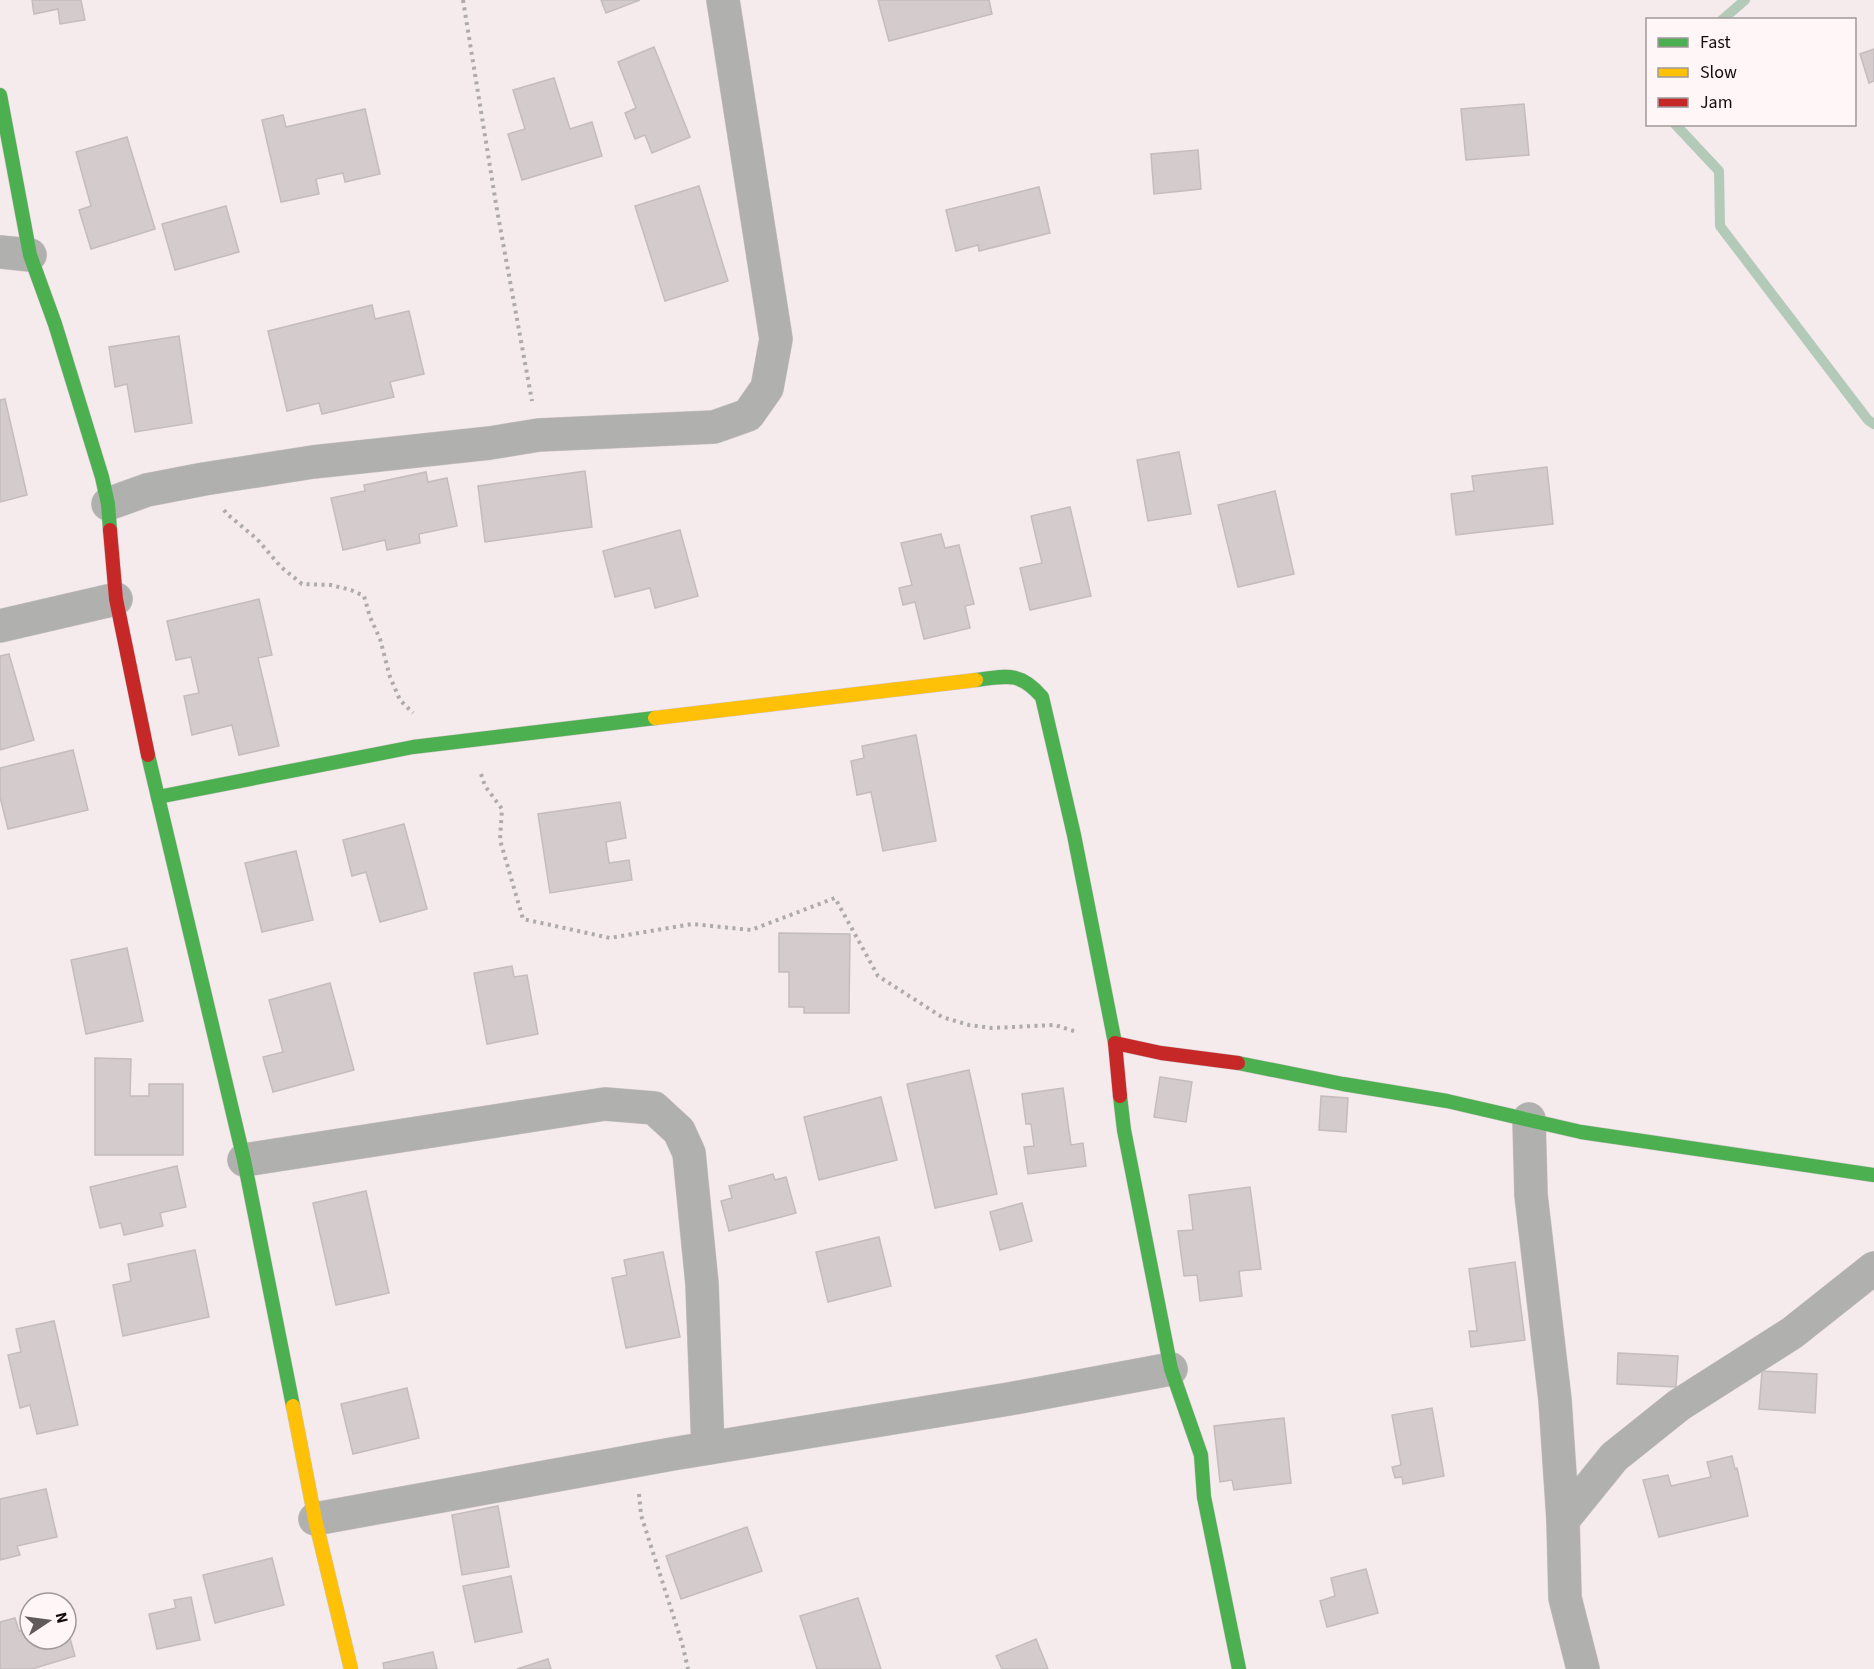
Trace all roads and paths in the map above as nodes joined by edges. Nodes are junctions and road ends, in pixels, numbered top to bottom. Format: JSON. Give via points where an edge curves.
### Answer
{"nodes":[{"id":1,"x":463,"y":0,"type":"edge"},
{"id":2,"x":723,"y":0,"type":"edge"},
{"id":3,"x":0,"y":95,"type":"edge"},
{"id":4,"x":15,"y":253,"type":"edge"},
{"id":5,"x":539,"y":435,"type":"junction"},
{"id":6,"x":204,"y":478,"type":"junction"},
{"id":7,"x":108,"y":504,"type":"junction"},
{"id":8,"x":116,"y":599,"type":"junction"},
{"id":9,"x":0,"y":626,"type":"edge"},
{"id":10,"x":413,"y":747,"type":"junction"},
{"id":11,"x":477,"y":765,"type":"dead end"},
{"id":12,"x":158,"y":797,"type":"junction"},
{"id":13,"x":1115,"y":1043,"type":"junction"},
{"id":14,"x":1529,"y":1119,"type":"junction"},
{"id":15,"x":244,"y":1160,"type":"junction"},
{"id":16,"x":1874,"y":1175,"type":"edge"},
{"id":17,"x":1874,"y":1268,"type":"edge"},
{"id":18,"x":1171,"y":1369,"type":"junction"},
{"id":19,"x":708,"y":1448,"type":"junction"},
{"id":20,"x":635,"y":1461,"type":"junction"},
{"id":21,"x":315,"y":1519,"type":"junction"},
{"id":22,"x":1563,"y":1520,"type":"junction"},
{"id":23,"x":351,"y":1669,"type":"edge"},
{"id":24,"x":688,"y":1669,"type":"edge"},
{"id":25,"x":1239,"y":1669,"type":"edge"},
{"id":26,"x":1583,"y":1669,"type":"edge"}],
"edges":[{"from":1,"to":5,"type":"path"},
{"from":2,"to":5,"type":"street","via":[[776,339],[767,388],[748,415],[714,427]]},
{"from":3,"to":4,"type":"street"},
{"from":4,"to":7,"type":"street","via":[[61,344]]},
{"from":5,"to":6,"type":"street"},
{"from":6,"to":7,"type":"street","via":[[147,490]]},
{"from":6,"to":10,"type":"path","via":[[226,514],[302,584],[331,585],[364,596],[400,700],[430,737]]},
{"from":7,"to":8,"type":"street"},
{"from":8,"to":9,"type":"street"},
{"from":8,"to":12,"type":"street"},
{"from":10,"to":12,"type":"street"},
{"from":10,"to":13,"type":"street","via":[[1010,676],[1031,684],[1042,697]]},
{"from":11,"to":13,"type":"path","via":[[485,786],[502,809],[500,840],[524,919],[610,938],[692,924],[751,930],[835,898],[878,976],[942,1017],[992,1028],[1055,1025]]},
{"from":12,"to":15,"type":"street"},
{"from":13,"to":14,"type":"street","via":[[1219,1059]]},
{"from":13,"to":18,"type":"street","via":[[1124,1130]]},
{"from":14,"to":16,"type":"street","via":[[1592,1134]]},
{"from":14,"to":22,"type":"street","via":[[1531,1195],[1555,1400]]},
{"from":15,"to":19,"type":"street","via":[[605,1104],[654,1107],[679,1131],[689,1153],[702,1284]]},
{"from":15,"to":21,"type":"street"},
{"from":17,"to":22,"type":"street","via":[[1792,1333],[1679,1405],[1614,1457]]},
{"from":18,"to":19,"type":"street"},
{"from":18,"to":25,"type":"street","via":[[1201,1455],[1204,1497]]},
{"from":19,"to":20,"type":"street"},
{"from":20,"to":21,"type":"street"},
{"from":20,"to":24,"type":"path","via":[[641,1515]]},
{"from":21,"to":23,"type":"street"},
{"from":22,"to":26,"type":"street","via":[[1565,1598]]}]}
